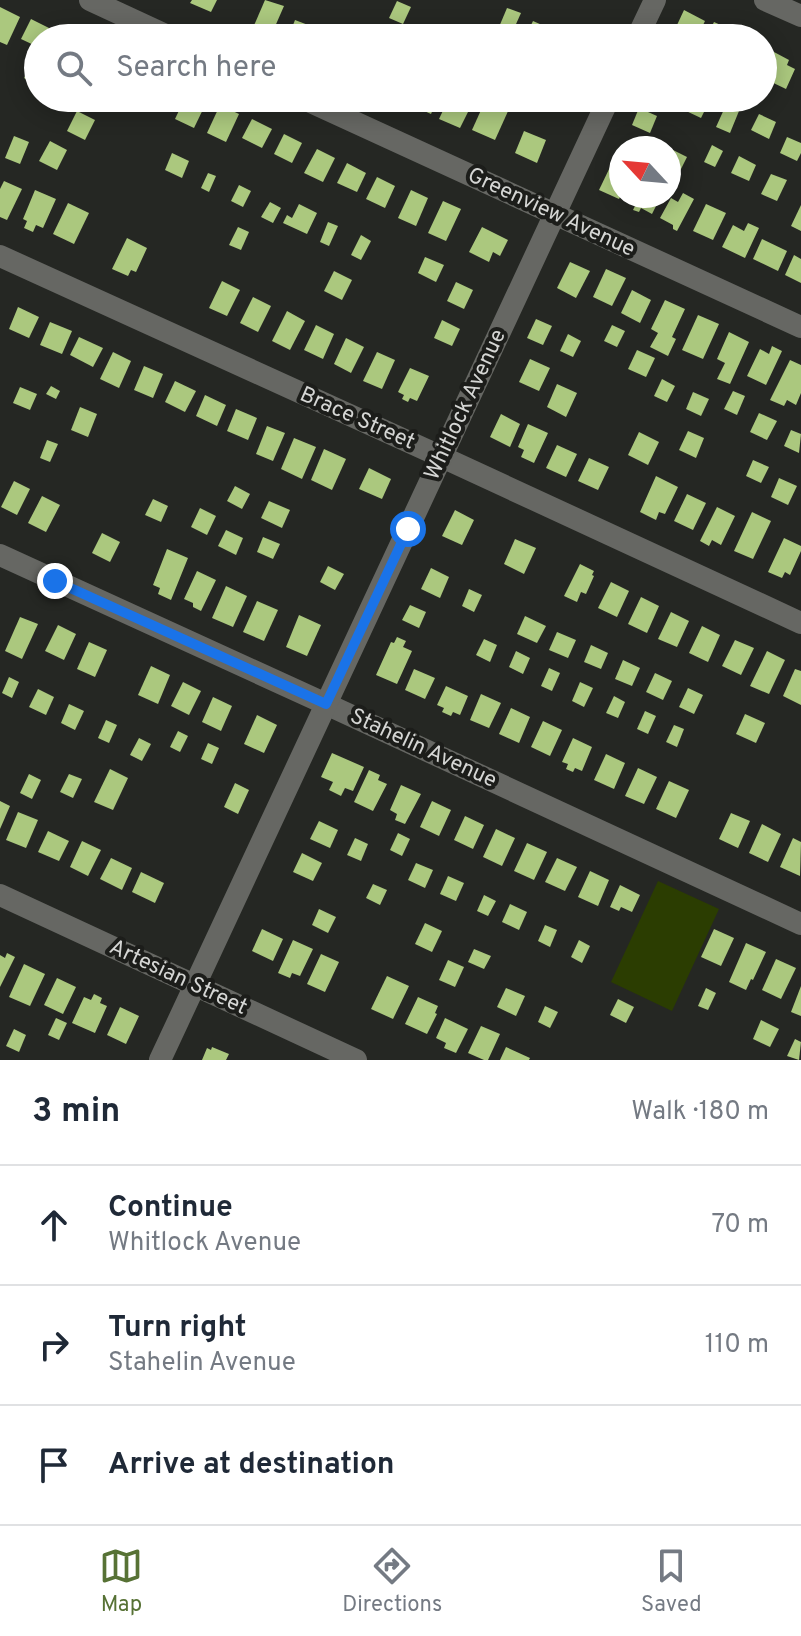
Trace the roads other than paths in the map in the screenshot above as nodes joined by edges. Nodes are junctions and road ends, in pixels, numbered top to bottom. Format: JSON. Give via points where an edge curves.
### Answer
{"nodes":[{"id":1,"x":90,"y":0,"type":"edge"},
{"id":2,"x":655,"y":0,"type":"edge"},
{"id":3,"x":765,"y":0,"type":"edge"},
{"id":4,"x":801,"y":16,"type":"edge"},
{"id":5,"x":142,"y":24,"type":"edge"},
{"id":6,"x":644,"y":24,"type":"edge"},
{"id":7,"x":332,"y":112,"type":"edge"},
{"id":8,"x":603,"y":112,"type":"edge"},
{"id":9,"x":555,"y":215,"type":"junction"},
{"id":10,"x":0,"y":256,"type":"edge"},
{"id":11,"x":801,"y":327,"type":"edge"},
{"id":12,"x":442,"y":457,"type":"junction"},
{"id":13,"x":0,"y":555,"type":"edge"},
{"id":14,"x":801,"y":623,"type":"edge"},
{"id":15,"x":326,"y":704,"type":"junction"},
{"id":16,"x":0,"y":895,"type":"edge"},
{"id":17,"x":801,"y":924,"type":"edge"},
{"id":18,"x":194,"y":985,"type":"junction"},
{"id":19,"x":160,"y":1060,"type":"edge"},
{"id":20,"x":356,"y":1060,"type":"edge"}],
"edges":[{"from":1,"to":5,"type":"street"},
{"from":2,"to":6,"type":"street"},
{"from":3,"to":4,"type":"street"},
{"from":7,"to":9,"type":"street","name":"Greenview Avenue"},
{"from":8,"to":9,"type":"street","name":"Whitlock Avenue"},
{"from":9,"to":11,"type":"street","name":"Greenview Avenue"},
{"from":9,"to":12,"type":"street","name":"Whitlock Avenue"},
{"from":10,"to":12,"type":"street","name":"Brace Street"},
{"from":12,"to":14,"type":"street","name":"Brace Street"},
{"from":12,"to":15,"type":"street","name":"Whitlock Avenue"},
{"from":13,"to":15,"type":"street","name":"Stahelin Avenue"},
{"from":15,"to":17,"type":"street","name":"Stahelin Avenue"},
{"from":15,"to":18,"type":"street","name":"Whitlock Avenue"},
{"from":16,"to":18,"type":"street","name":"Artesian Street"},
{"from":18,"to":19,"type":"street","name":"Whitlock Avenue"},
{"from":18,"to":20,"type":"street","name":"Artesian Street"}]}
